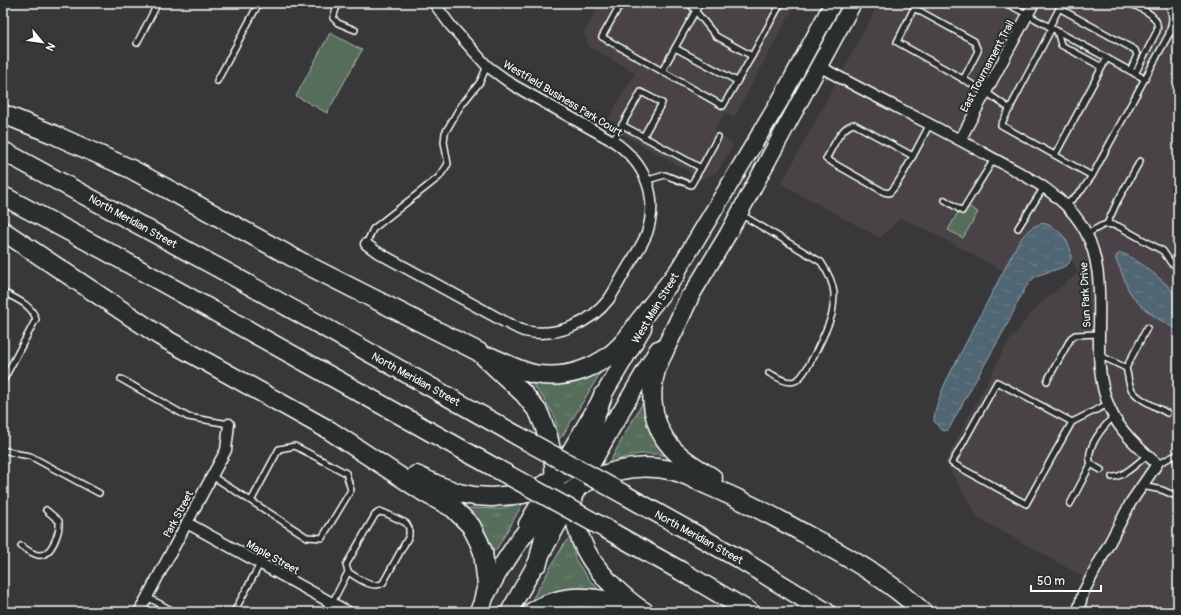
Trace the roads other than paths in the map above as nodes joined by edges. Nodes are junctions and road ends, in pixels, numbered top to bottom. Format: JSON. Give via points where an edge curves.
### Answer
{"nodes":[{"id":1,"x":158,"y":3,"type":"edge"},
{"id":2,"x":259,"y":3,"type":"edge"},
{"id":3,"x":339,"y":3,"type":"edge"},
{"id":4,"x":434,"y":3,"type":"edge"},
{"id":5,"x":621,"y":3,"type":"edge"},
{"id":6,"x":689,"y":3,"type":"edge"},
{"id":7,"x":700,"y":3,"type":"edge"},
{"id":8,"x":781,"y":3,"type":"edge"},
{"id":9,"x":833,"y":3,"type":"edge"},
{"id":10,"x":853,"y":3,"type":"edge"},
{"id":11,"x":1006,"y":3,"type":"edge"},
{"id":12,"x":1034,"y":3,"type":"edge"},
{"id":13,"x":1129,"y":3,"type":"edge"},
{"id":14,"x":1167,"y":3,"type":"edge"},
{"id":15,"x":1172,"y":3,"type":"edge"},
{"id":16,"x":1060,"y":6,"type":"edge"},
{"id":17,"x":1178,"y":6,"type":"edge"},
{"id":18,"x":696,"y":11,"type":"junction"},
{"id":19,"x":1028,"y":14,"type":"junction"},
{"id":20,"x":1178,"y":23,"type":"edge"},
{"id":21,"x":1053,"y":28,"type":"junction"},
{"id":22,"x":354,"y":30,"type":"dead end"},
{"id":23,"x":1168,"y":36,"type":"junction"},
{"id":24,"x":137,"y":43,"type":"dead end"},
{"id":25,"x":675,"y":48,"type":"junction"},
{"id":26,"x":752,"y":56,"type":"junction"},
{"id":27,"x":1107,"y":58,"type":"junction"},
{"id":28,"x":488,"y":66,"type":"junction"},
{"id":29,"x":819,"y":66,"type":"junction"},
{"id":30,"x":1102,"y":67,"type":"junction"},
{"id":31,"x":662,"y":71,"type":"junction"},
{"id":32,"x":1130,"y":71,"type":"junction"},
{"id":33,"x":1135,"y":74,"type":"junction"},
{"id":34,"x":1145,"y":79,"type":"junction"},
{"id":35,"x":963,"y":80,"type":"junction"},
{"id":36,"x":217,"y":81,"type":"dead end"},
{"id":37,"x":737,"y":82,"type":"junction"},
{"id":38,"x":986,"y":92,"type":"junction"},
{"id":39,"x":1010,"y":109,"type":"junction"},
{"id":40,"x":3,"y":114,"type":"edge"},
{"id":41,"x":930,"y":124,"type":"junction"},
{"id":42,"x":622,"y":125,"type":"junction"},
{"id":43,"x":643,"y":137,"type":"junction"},
{"id":44,"x":718,"y":137,"type":"dead end"},
{"id":45,"x":960,"y":140,"type":"junction"},
{"id":46,"x":613,"y":141,"type":"junction"},
{"id":47,"x":3,"y":151,"type":"edge"},
{"id":48,"x":1055,"y":155,"type":"junction"},
{"id":49,"x":912,"y":156,"type":"junction"},
{"id":50,"x":994,"y":158,"type":"junction"},
{"id":51,"x":1140,"y":161,"type":"dead end"},
{"id":52,"x":701,"y":168,"type":"junction"},
{"id":53,"x":1092,"y":176,"type":"junction"},
{"id":54,"x":648,"y":180,"type":"junction"},
{"id":55,"x":1044,"y":187,"type":"junction"},
{"id":56,"x":3,"y":196,"type":"edge"},
{"id":57,"x":945,"y":200,"type":"dead end"},
{"id":58,"x":1066,"y":205,"type":"junction"},
{"id":59,"x":739,"y":213,"type":"junction"},
{"id":60,"x":1107,"y":224,"type":"junction"},
{"id":61,"x":1018,"y":228,"type":"dead end"},
{"id":62,"x":3,"y":231,"type":"edge"},
{"id":63,"x":1086,"y":234,"type":"junction"},
{"id":64,"x":366,"y":244,"type":"joint"},
{"id":65,"x":1178,"y":266,"type":"edge"},
{"id":66,"x":676,"y":274,"type":"junction"},
{"id":67,"x":3,"y":292,"type":"edge"},
{"id":68,"x":690,"y":298,"type":"junction"},
{"id":69,"x":1147,"y":328,"type":"dead end"},
{"id":70,"x":1099,"y":334,"type":"junction"},
{"id":71,"x":479,"y":352,"type":"junction"},
{"id":72,"x":1100,"y":355,"type":"junction"},
{"id":73,"x":1126,"y":368,"type":"junction"},
{"id":74,"x":769,"y":373,"type":"dead end"},
{"id":75,"x":121,"y":379,"type":"dead end"},
{"id":76,"x":3,"y":381,"type":"edge"},
{"id":77,"x":1047,"y":381,"type":"dead end"},
{"id":78,"x":603,"y":395,"type":"junction"},
{"id":79,"x":1108,"y":404,"type":"junction"},
{"id":80,"x":1167,"y":413,"type":"dead end"},
{"id":81,"x":619,"y":415,"type":"junction"},
{"id":82,"x":1114,"y":416,"type":"junction"},
{"id":83,"x":1072,"y":422,"type":"junction"},
{"id":84,"x":229,"y":424,"type":"joint"},
{"id":85,"x":3,"y":450,"type":"edge"},
{"id":86,"x":366,"y":453,"type":"junction"},
{"id":87,"x":1178,"y":454,"type":"edge"},
{"id":88,"x":1147,"y":455,"type":"junction"},
{"id":89,"x":1092,"y":464,"type":"junction"},
{"id":90,"x":1157,"y":464,"type":"junction"},
{"id":91,"x":576,"y":467,"type":"junction"},
{"id":92,"x":1100,"y":470,"type":"dead end"},
{"id":93,"x":212,"y":476,"type":"junction"},
{"id":94,"x":1112,"y":477,"type":"dead end"},
{"id":95,"x":555,"y":478,"type":"junction"},
{"id":96,"x":1142,"y":486,"type":"junction"},
{"id":97,"x":575,"y":492,"type":"junction"},
{"id":98,"x":99,"y":493,"type":"dead end"},
{"id":99,"x":1178,"y":497,"type":"edge"},
{"id":100,"x":250,"y":501,"type":"junction"},
{"id":101,"x":752,"y":504,"type":"junction"},
{"id":102,"x":1070,"y":504,"type":"dead end"},
{"id":103,"x":552,"y":505,"type":"junction"},
{"id":104,"x":46,"y":510,"type":"dead end"},
{"id":105,"x":187,"y":523,"type":"junction"},
{"id":106,"x":21,"y":546,"type":"dead end"},
{"id":107,"x":538,"y":562,"type":"junction"},
{"id":108,"x":260,"y":564,"type":"junction"},
{"id":109,"x":503,"y":565,"type":"junction"},
{"id":110,"x":348,"y":572,"type":"junction"},
{"id":111,"x":147,"y":597,"type":"junction"},
{"id":112,"x":480,"y":606,"type":"edge"},
{"id":113,"x":329,"y":608,"type":"edge"},
{"id":114,"x":640,"y":609,"type":"edge"},
{"id":115,"x":1080,"y":610,"type":"edge"},
{"id":116,"x":139,"y":612,"type":"edge"},
{"id":117,"x":175,"y":612,"type":"edge"},
{"id":118,"x":234,"y":612,"type":"edge"},
{"id":119,"x":348,"y":612,"type":"edge"},
{"id":120,"x":509,"y":612,"type":"edge"},
{"id":121,"x":532,"y":612,"type":"edge"},
{"id":122,"x":750,"y":612,"type":"edge"},
{"id":123,"x":826,"y":612,"type":"edge"},
{"id":124,"x":923,"y":612,"type":"edge"},
{"id":125,"x":1091,"y":612,"type":"edge"}],
"edges":[{"from":1,"to":24,"type":"lane"},
{"from":2,"to":36,"type":"lane"},
{"from":3,"to":22,"type":"lane","via":[[333,18]]},
{"from":4,"to":28,"type":"street","name":"Westfield Business Park Court","via":[[451,26]]},
{"from":5,"to":31,"type":"lane","via":[[602,37]]},
{"from":6,"to":18,"type":"lane"},
{"from":7,"to":18,"type":"lane"},
{"from":8,"to":26,"type":"lane"},
{"from":9,"to":66,"type":"main road","name":"West Main Street","via":[[781,99]]},
{"from":10,"to":29,"type":"main road"},
{"from":11,"to":19,"type":"lane"},
{"from":12,"to":19,"type":"street","name":"East Tournament Trail"},
{"from":13,"to":33,"type":"lane","via":[[1156,19],[1158,27]]},
{"from":14,"to":23,"type":"lane","via":[[1172,16]]},
{"from":15,"to":17,"type":"street"},
{"from":16,"to":21,"type":"lane"},
{"from":16,"to":32,"type":"lane","via":[[1135,50],[1138,55]]},
{"from":18,"to":25,"type":"lane"},
{"from":18,"to":26,"type":"lane","via":[[716,36]]},
{"from":19,"to":21,"type":"lane"},
{"from":19,"to":38,"type":"street","name":"East Tournament Trail"},
{"from":20,"to":23,"type":"lane"},
{"from":21,"to":27,"type":"lane"},
{"from":21,"to":30,"type":"lane","via":[[1061,45]]},
{"from":21,"to":39,"type":"lane"},
{"from":23,"to":34,"type":"lane"},
{"from":25,"to":31,"type":"lane"},
{"from":25,"to":37,"type":"lane"},
{"from":26,"to":37,"type":"lane"},
{"from":27,"to":30,"type":"lane"},
{"from":27,"to":32,"type":"lane"},
{"from":28,"to":46,"type":"street","name":"Westfield Business Park Court","via":[[513,85]]},
{"from":28,"to":64,"type":"lane","via":[[445,133],[448,164],[445,169],[439,177],[373,229]]},
{"from":29,"to":41,"type":"street","name":"Sun Park Drive"},
{"from":29,"to":59,"type":"main road"},
{"from":30,"to":48,"type":"lane"},
{"from":31,"to":37,"type":"lane","via":[[723,106]]},
{"from":32,"to":33,"type":"lane"},
{"from":33,"to":34,"type":"lane"},
{"from":34,"to":53,"type":"lane"},
{"from":35,"to":35,"type":"lane","via":[[897,42],[914,8],[970,38],[976,44],[978,51]]},
{"from":35,"to":38,"type":"lane"},
{"from":38,"to":39,"type":"lane"},
{"from":38,"to":45,"type":"street","name":"East Tournament Trail"},
{"from":39,"to":48,"type":"lane","via":[[1001,125]]},
{"from":40,"to":71,"type":"highway","via":[[131,169],[305,264]]},
{"from":41,"to":45,"type":"street","name":"Sun Park Drive"},
{"from":41,"to":49,"type":"lane"},
{"from":42,"to":43,"type":"lane"},
{"from":42,"to":43,"type":"lane","via":[[641,92],[662,103]]},
{"from":42,"to":46,"type":"lane"},
{"from":43,"to":52,"type":"lane"},
{"from":44,"to":52,"type":"lane"},
{"from":45,"to":50,"type":"street","name":"Sun Park Drive"},
{"from":46,"to":54,"type":"street","name":"Westfield Business Park Court","via":[[636,162]]},
{"from":47,"to":123,"type":"highway","name":"North Meridian Street","bridge":true,"via":[[219,268],[743,561]]},
{"from":48,"to":53,"type":"lane"},
{"from":49,"to":49,"type":"lane","via":[[854,124],[843,130],[826,160],[887,193],[895,188]]},
{"from":50,"to":55,"type":"street","name":"Sun Park Drive"},
{"from":50,"to":57,"type":"lane","via":[[962,210]]},
{"from":51,"to":60,"type":"lane"},
{"from":52,"to":54,"type":"lane","via":[[691,184],[665,175]]},
{"from":53,"to":58,"type":"lane"},
{"from":54,"to":64,"type":"street","name":"Westfield Business Park Court","via":[[652,200],[646,234],[609,299],[597,312],[582,322],[554,331],[540,333],[523,330]]},
{"from":55,"to":58,"type":"street","name":"Sun Park Drive"},
{"from":55,"to":61,"type":"lane"},
{"from":56,"to":122,"type":"highway","bridge":true,"via":[[681,571]]},
{"from":58,"to":63,"type":"street","name":"Sun Park Drive"},
{"from":59,"to":68,"type":"main road"},
{"from":59,"to":74,"type":"lane","via":[[821,262],[828,272],[834,293],[832,314],[826,331],[801,378],[787,382]]},
{"from":60,"to":63,"type":"lane"},
{"from":60,"to":65,"type":"lane","via":[[1118,226],[1163,251],[1171,263]]},
{"from":62,"to":86,"type":"highway","via":[[160,336]]},
{"from":63,"to":70,"type":"street","name":"Sun Park Drive","via":[[1093,250],[1099,282]]},
{"from":66,"to":71,"type":"highway","via":[[614,352],[596,365],[579,372],[534,374]]},
{"from":66,"to":78,"type":"main road","name":"West Main Street"},
{"from":67,"to":76,"type":"lane","via":[[29,306],[36,319]]},
{"from":68,"to":81,"type":"main road"},
{"from":68,"to":101,"type":"highway","via":[[656,369],[652,389],[655,417],[666,440],[679,454]]},
{"from":69,"to":73,"type":"lane"},
{"from":70,"to":72,"type":"street","name":"Sun Park Drive"},
{"from":70,"to":77,"type":"lane","via":[[1075,335],[1071,338]]},
{"from":71,"to":95,"type":"highway","via":[[524,394],[538,413],[548,436]]},
{"from":72,"to":73,"type":"lane"},
{"from":72,"to":79,"type":"street","name":"Sun Park Drive","via":[[1100,373]]},
{"from":73,"to":80,"type":"lane","via":[[1134,393]]},
{"from":75,"to":84,"type":"lane","via":[[188,418]]},
{"from":78,"to":91,"type":"highway"},
{"from":78,"to":95,"type":"main road","name":"West Main Street"},
{"from":79,"to":82,"type":"street","name":"Sun Park Drive"},
{"from":79,"to":83,"type":"lane"},
{"from":81,"to":91,"type":"highway","via":[[599,443]]},
{"from":81,"to":97,"type":"main road"},
{"from":82,"to":88,"type":"street","name":"Sun Park Drive","via":[[1129,438]]},
{"from":82,"to":89,"type":"lane","via":[[1103,427],[1090,450]]},
{"from":83,"to":83,"type":"lane","via":[[1026,504],[952,463],[998,382]]},
{"from":84,"to":93,"type":"street","name":"Park Street","via":[[226,450]]},
{"from":85,"to":98,"type":"lane","via":[[30,456]]},
{"from":86,"to":95,"type":"highway","via":[[440,486],[474,496],[523,494]]},
{"from":86,"to":112,"type":"highway","via":[[425,493],[453,508],[471,526],[485,560],[487,585]]},
{"from":87,"to":90,"type":"lane"},
{"from":88,"to":90,"type":"street","name":"Sun Park Drive"},
{"from":88,"to":94,"type":"lane","via":[[1123,474]]},
{"from":89,"to":92,"type":"lane"},
{"from":89,"to":102,"type":"lane"},
{"from":90,"to":96,"type":"street"},
{"from":91,"to":95,"type":"highway"},
{"from":91,"to":97,"type":"highway"},
{"from":93,"to":100,"type":"lane"},
{"from":93,"to":105,"type":"street","name":"Park Street"},
{"from":95,"to":103,"type":"highway"},
{"from":95,"to":109,"type":"main road","name":"West Main Street"},
{"from":96,"to":99,"type":"lane","via":[[1162,490]]},
{"from":96,"to":115,"type":"street","via":[[1083,593]]},
{"from":97,"to":101,"type":"highway","via":[[613,471],[634,468],[666,469]]},
{"from":97,"to":103,"type":"highway"},
{"from":97,"to":107,"type":"main road"},
{"from":97,"to":114,"type":"highway","via":[[577,531],[586,553],[599,571]]},
{"from":100,"to":100,"type":"lane","via":[[307,537],[322,538],[351,490],[346,473],[296,446],[279,450]]},
{"from":101,"to":124,"type":"highway","via":[[871,571]]},
{"from":103,"to":107,"type":"highway"},
{"from":103,"to":109,"type":"highway","via":[[522,536]]},
{"from":104,"to":106,"type":"lane","via":[[59,521],[60,528],[49,550],[37,555]]},
{"from":105,"to":108,"type":"street","name":"Maple Street"},
{"from":105,"to":111,"type":"street","name":"Park Street"},
{"from":107,"to":120,"type":"main road"},
{"from":108,"to":113,"type":"street","name":"Maple Street"},
{"from":108,"to":118,"type":"lane"},
{"from":109,"to":112,"type":"main road","name":"West Main Street"},
{"from":110,"to":110,"type":"lane","via":[[346,565],[375,515],[379,512],[384,513],[406,523],[409,536],[383,583],[374,586]]},
{"from":110,"to":113,"type":"lane"},
{"from":111,"to":116,"type":"street","name":"Park Street"},
{"from":111,"to":117,"type":"lane"},
{"from":113,"to":119,"type":"street","name":"Maple Street"},
{"from":114,"to":121,"type":"highway","via":[[601,598],[576,597],[540,607]]},
{"from":115,"to":125,"type":"lane"}]}
